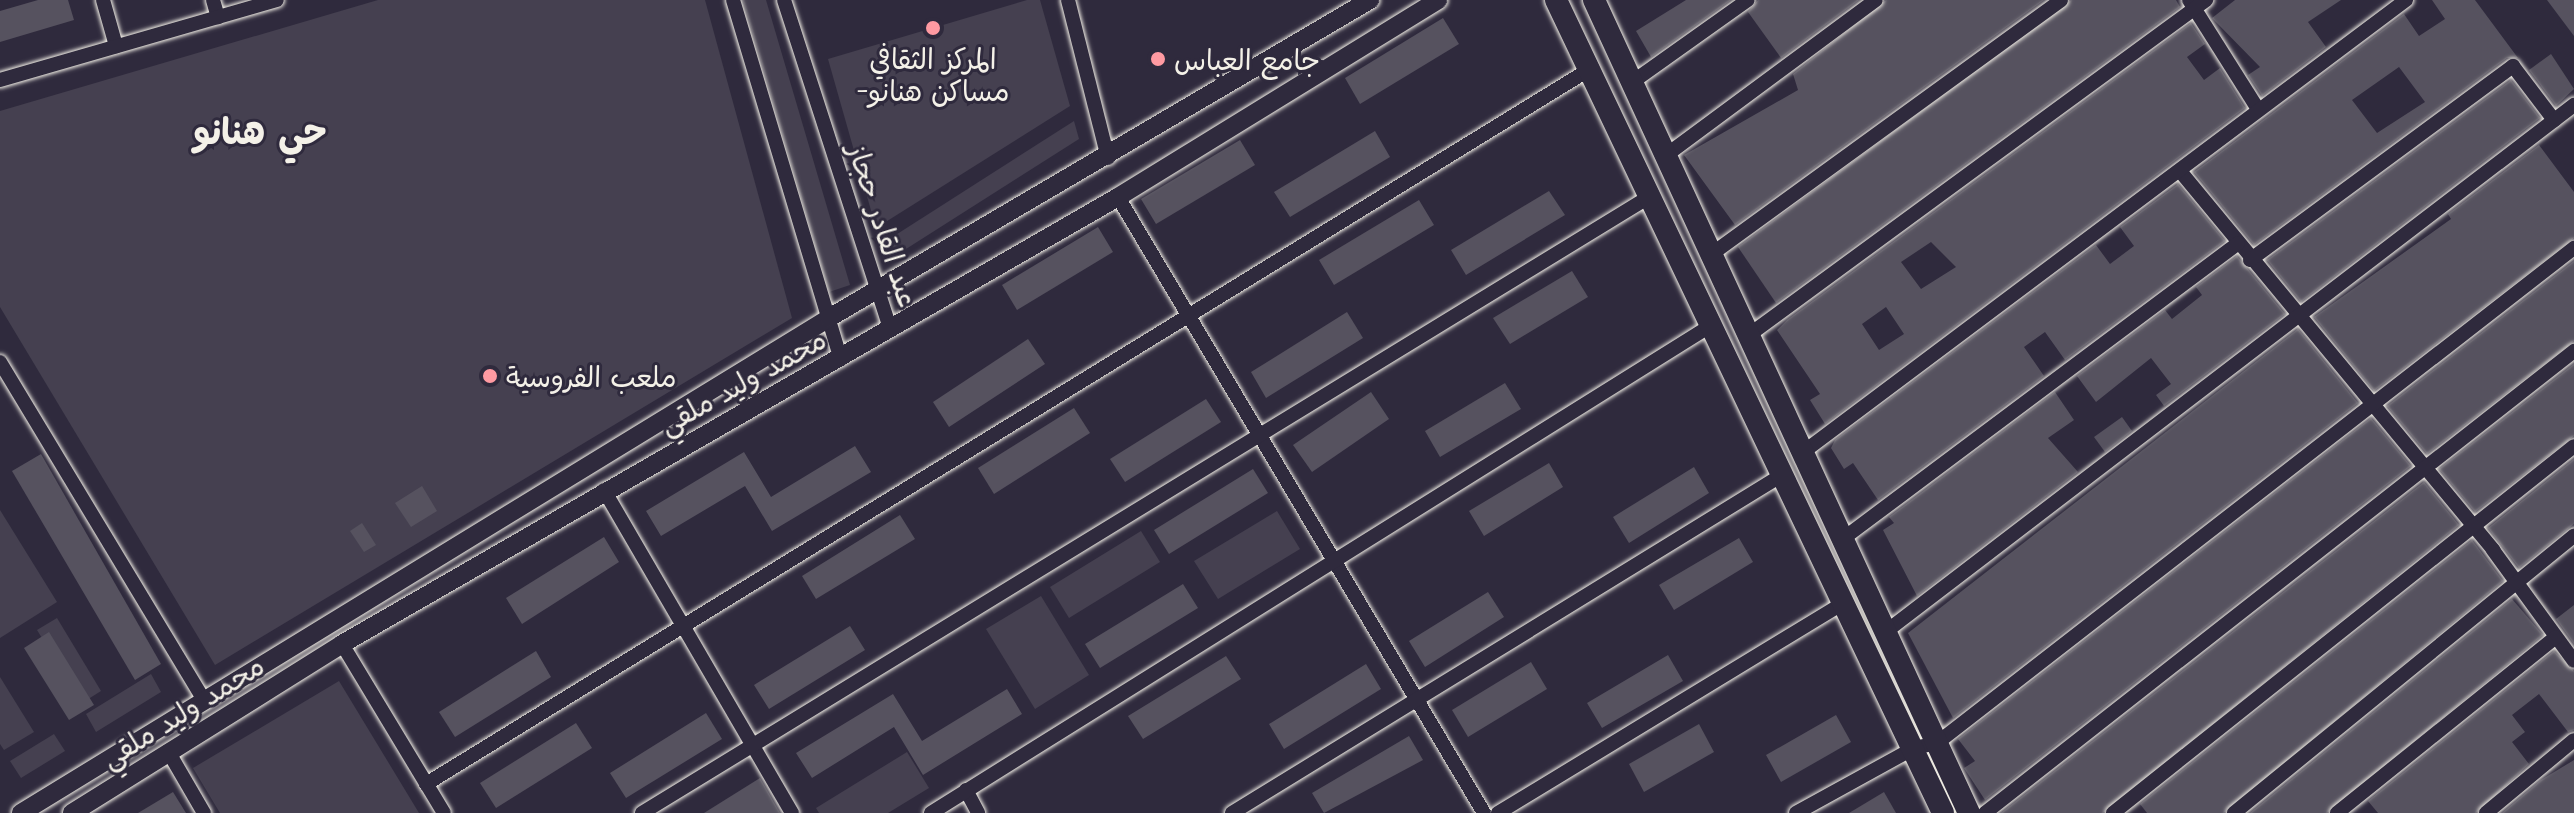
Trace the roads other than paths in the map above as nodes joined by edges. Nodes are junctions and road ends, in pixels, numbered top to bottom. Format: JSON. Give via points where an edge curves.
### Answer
{"nodes":[{"id":1,"x":103,"y":0,"type":"edge"},
{"id":2,"x":213,"y":0,"type":"edge"},
{"id":3,"x":733,"y":0,"type":"edge"},
{"id":4,"x":784,"y":0,"type":"edge"},
{"id":5,"x":1068,"y":0,"type":"edge"},
{"id":6,"x":1370,"y":0,"type":"edge"},
{"id":7,"x":1438,"y":0,"type":"edge"},
{"id":8,"x":1556,"y":0,"type":"edge"},
{"id":9,"x":1594,"y":0,"type":"edge"},
{"id":10,"x":1748,"y":0,"type":"edge"},
{"id":11,"x":1876,"y":0,"type":"edge"},
{"id":12,"x":2061,"y":0,"type":"edge"},
{"id":13,"x":2406,"y":0,"type":"edge"},
{"id":14,"x":269,"y":1,"type":"edge"},
{"id":15,"x":2197,"y":3,"type":"edge"},
{"id":16,"x":218,"y":17,"type":"junction"},
{"id":17,"x":116,"y":46,"type":"junction"},
{"id":18,"x":1590,"y":69,"type":"junction"},
{"id":19,"x":0,"y":80,"type":"edge"},
{"id":20,"x":1631,"y":83,"type":"junction"},
{"id":21,"x":2574,"y":105,"type":"edge"},
{"id":22,"x":2258,"y":109,"type":"junction"},
{"id":23,"x":2554,"y":120,"type":"junction"},
{"id":24,"x":1665,"y":156,"type":"junction"},
{"id":25,"x":1108,"y":158,"type":"junction"},
{"id":26,"x":2180,"y":171,"type":"junction"},
{"id":27,"x":1118,"y":197,"type":"junction"},
{"id":28,"x":1647,"y":198,"type":"junction"},
{"id":29,"x":2238,"y":243,"type":"junction"},
{"id":30,"x":2574,"y":248,"type":"edge"},
{"id":31,"x":1709,"y":256,"type":"junction"},
{"id":32,"x":2250,"y":260,"type":"junction"},
{"id":33,"x":877,"y":291,"type":"junction"},
{"id":34,"x":1184,"y":315,"type":"junction"},
{"id":35,"x":2298,"y":315,"type":"junction"},
{"id":36,"x":829,"y":318,"type":"junction"},
{"id":37,"x":1710,"y":326,"type":"junction"},
{"id":38,"x":890,"y":329,"type":"junction"},
{"id":39,"x":1749,"y":335,"type":"junction"},
{"id":40,"x":2574,"y":351,"type":"edge"},
{"id":41,"x":841,"y":359,"type":"junction"},
{"id":42,"x":0,"y":362,"type":"edge"},
{"id":43,"x":2373,"y":407,"type":"junction"},
{"id":44,"x":1257,"y":435,"type":"junction"},
{"id":45,"x":2574,"y":446,"type":"edge"},
{"id":46,"x":1802,"y":453,"type":"junction"},
{"id":47,"x":2421,"y":468,"type":"junction"},
{"id":48,"x":1782,"y":475,"type":"junction"},
{"id":49,"x":604,"y":490,"type":"junction"},
{"id":50,"x":2471,"y":525,"type":"junction"},
{"id":51,"x":2574,"y":536,"type":"edge"},
{"id":52,"x":1844,"y":538,"type":"junction"},
{"id":53,"x":1332,"y":558,"type":"junction"},
{"id":54,"x":2517,"y":581,"type":"junction"},
{"id":55,"x":1843,"y":603,"type":"junction"},
{"id":56,"x":683,"y":626,"type":"junction"},
{"id":57,"x":1888,"y":630,"type":"junction"},
{"id":58,"x":2555,"y":638,"type":"junction"},
{"id":59,"x":342,"y":644,"type":"junction"},
{"id":60,"x":2574,"y":661,"type":"edge"},
{"id":61,"x":1415,"y":701,"type":"junction"},
{"id":62,"x":205,"y":702,"type":"junction"},
{"id":63,"x":2574,"y":740,"type":"edge"},
{"id":64,"x":1937,"y":743,"type":"junction"},
{"id":65,"x":755,"y":746,"type":"junction"},
{"id":66,"x":1914,"y":748,"type":"junction"},
{"id":67,"x":168,"y":751,"type":"junction"},
{"id":68,"x":426,"y":784,"type":"junction"},
{"id":69,"x":966,"y":790,"type":"junction"},
{"id":70,"x":21,"y":813,"type":"edge"},
{"id":71,"x":72,"y":813,"type":"edge"},
{"id":72,"x":204,"y":813,"type":"edge"},
{"id":73,"x":444,"y":813,"type":"edge"},
{"id":74,"x":642,"y":813,"type":"edge"},
{"id":75,"x":792,"y":813,"type":"edge"},
{"id":76,"x":931,"y":813,"type":"edge"},
{"id":77,"x":978,"y":813,"type":"edge"},
{"id":78,"x":1232,"y":813,"type":"edge"},
{"id":79,"x":1484,"y":813,"type":"edge"},
{"id":80,"x":1498,"y":813,"type":"edge"},
{"id":81,"x":1796,"y":813,"type":"edge"},
{"id":82,"x":1943,"y":813,"type":"edge"},
{"id":83,"x":1969,"y":813,"type":"edge"},
{"id":84,"x":1985,"y":813,"type":"edge"},
{"id":85,"x":2113,"y":813,"type":"edge"},
{"id":86,"x":2234,"y":813,"type":"edge"},
{"id":87,"x":2337,"y":813,"type":"edge"},
{"id":88,"x":2486,"y":813,"type":"edge"}],
"edges":[{"from":1,"to":17,"type":"street"},
{"from":2,"to":16,"type":"street"},
{"from":3,"to":36,"type":"street"},
{"from":4,"to":33,"type":"street","name":"عبد القادر حجاز"},
{"from":5,"to":25,"type":"street"},
{"from":6,"to":25,"type":"street","name":"محمد وليد ملقي"},
{"from":7,"to":27,"type":"street","name":"محمد وليد ملقي"},
{"from":8,"to":18,"type":"main road"},
{"from":9,"to":20,"type":"main road"},
{"from":10,"to":20,"type":"street"},
{"from":11,"to":24,"type":"street"},
{"from":12,"to":31,"type":"street"},
{"from":13,"to":22,"type":"street"},
{"from":14,"to":16,"type":"street"},
{"from":15,"to":22,"type":"street"},
{"from":15,"to":39,"type":"street"},
{"from":16,"to":17,"type":"street"},
{"from":17,"to":19,"type":"street"},
{"from":18,"to":28,"type":"main road"},
{"from":18,"to":34,"type":"street"},
{"from":20,"to":24,"type":"main road"},
{"from":21,"to":23,"type":"street"},
{"from":22,"to":26,"type":"street"},
{"from":23,"to":32,"type":"street","via":[[2513,66]]},
{"from":23,"to":35,"type":"street"},
{"from":24,"to":31,"type":"main road"},
{"from":25,"to":33,"type":"street","name":"محمد وليد ملقي"},
{"from":26,"to":29,"type":"street"},
{"from":26,"to":46,"type":"street"},
{"from":27,"to":34,"type":"street"},
{"from":27,"to":38,"type":"street","name":"محمد وليد ملقي"},
{"from":28,"to":37,"type":"main road"},
{"from":28,"to":44,"type":"street"},
{"from":29,"to":32,"type":"street"},
{"from":29,"to":52,"type":"street"},
{"from":30,"to":43,"type":"street"},
{"from":31,"to":39,"type":"main road"},
{"from":32,"to":35,"type":"street"},
{"from":33,"to":36,"type":"street","name":"محمد وليد ملقي"},
{"from":33,"to":38,"type":"street","name":"عبد القادر حجاز"},
{"from":34,"to":44,"type":"street"},
{"from":34,"to":56,"type":"street"},
{"from":35,"to":43,"type":"street"},
{"from":35,"to":57,"type":"street"},
{"from":36,"to":41,"type":"street"},
{"from":36,"to":62,"type":"street","name":"محمد وليد ملقي"},
{"from":37,"to":48,"type":"main road"},
{"from":37,"to":53,"type":"street"},
{"from":38,"to":41,"type":"street","name":"محمد وليد ملقي"},
{"from":39,"to":46,"type":"main road"},
{"from":40,"to":47,"type":"street"},
{"from":41,"to":49,"type":"street","name":"محمد وليد ملقي"},
{"from":42,"to":62,"type":"street"},
{"from":43,"to":47,"type":"street"},
{"from":43,"to":64,"type":"street"},
{"from":44,"to":53,"type":"street"},
{"from":44,"to":65,"type":"street"},
{"from":45,"to":50,"type":"street"},
{"from":46,"to":52,"type":"main road"},
{"from":47,"to":50,"type":"street"},
{"from":47,"to":84,"type":"street"},
{"from":48,"to":55,"type":"main road"},
{"from":48,"to":61,"type":"street"},
{"from":49,"to":56,"type":"street"},
{"from":49,"to":59,"type":"street","name":"محمد وليد ملقي"},
{"from":50,"to":54,"type":"street"},
{"from":50,"to":85,"type":"street"},
{"from":51,"to":54,"type":"street"},
{"from":52,"to":57,"type":"main road"},
{"from":53,"to":61,"type":"street"},
{"from":53,"to":69,"type":"street"},
{"from":54,"to":58,"type":"street"},
{"from":54,"to":86,"type":"street"},
{"from":55,"to":66,"type":"main road"},
{"from":55,"to":80,"type":"street"},
{"from":56,"to":65,"type":"street"},
{"from":56,"to":68,"type":"street"},
{"from":57,"to":64,"type":"main road"},
{"from":58,"to":60,"type":"street"},
{"from":58,"to":87,"type":"street"},
{"from":59,"to":67,"type":"street","name":"محمد وليد ملقي"},
{"from":59,"to":68,"type":"street"},
{"from":61,"to":78,"type":"street"},
{"from":61,"to":79,"type":"street"},
{"from":62,"to":70,"type":"street","name":"محمد وليد ملقي"},
{"from":63,"to":88,"type":"street"},
{"from":64,"to":66,"type":"street"},
{"from":64,"to":83,"type":"main road"},
{"from":65,"to":74,"type":"street"},
{"from":65,"to":75,"type":"street"},
{"from":66,"to":81,"type":"street"},
{"from":66,"to":82,"type":"main road"},
{"from":67,"to":71,"type":"street","name":"محمد وليد ملقي"},
{"from":67,"to":72,"type":"street"},
{"from":68,"to":73,"type":"street"},
{"from":69,"to":76,"type":"street"},
{"from":69,"to":77,"type":"street"}]}
